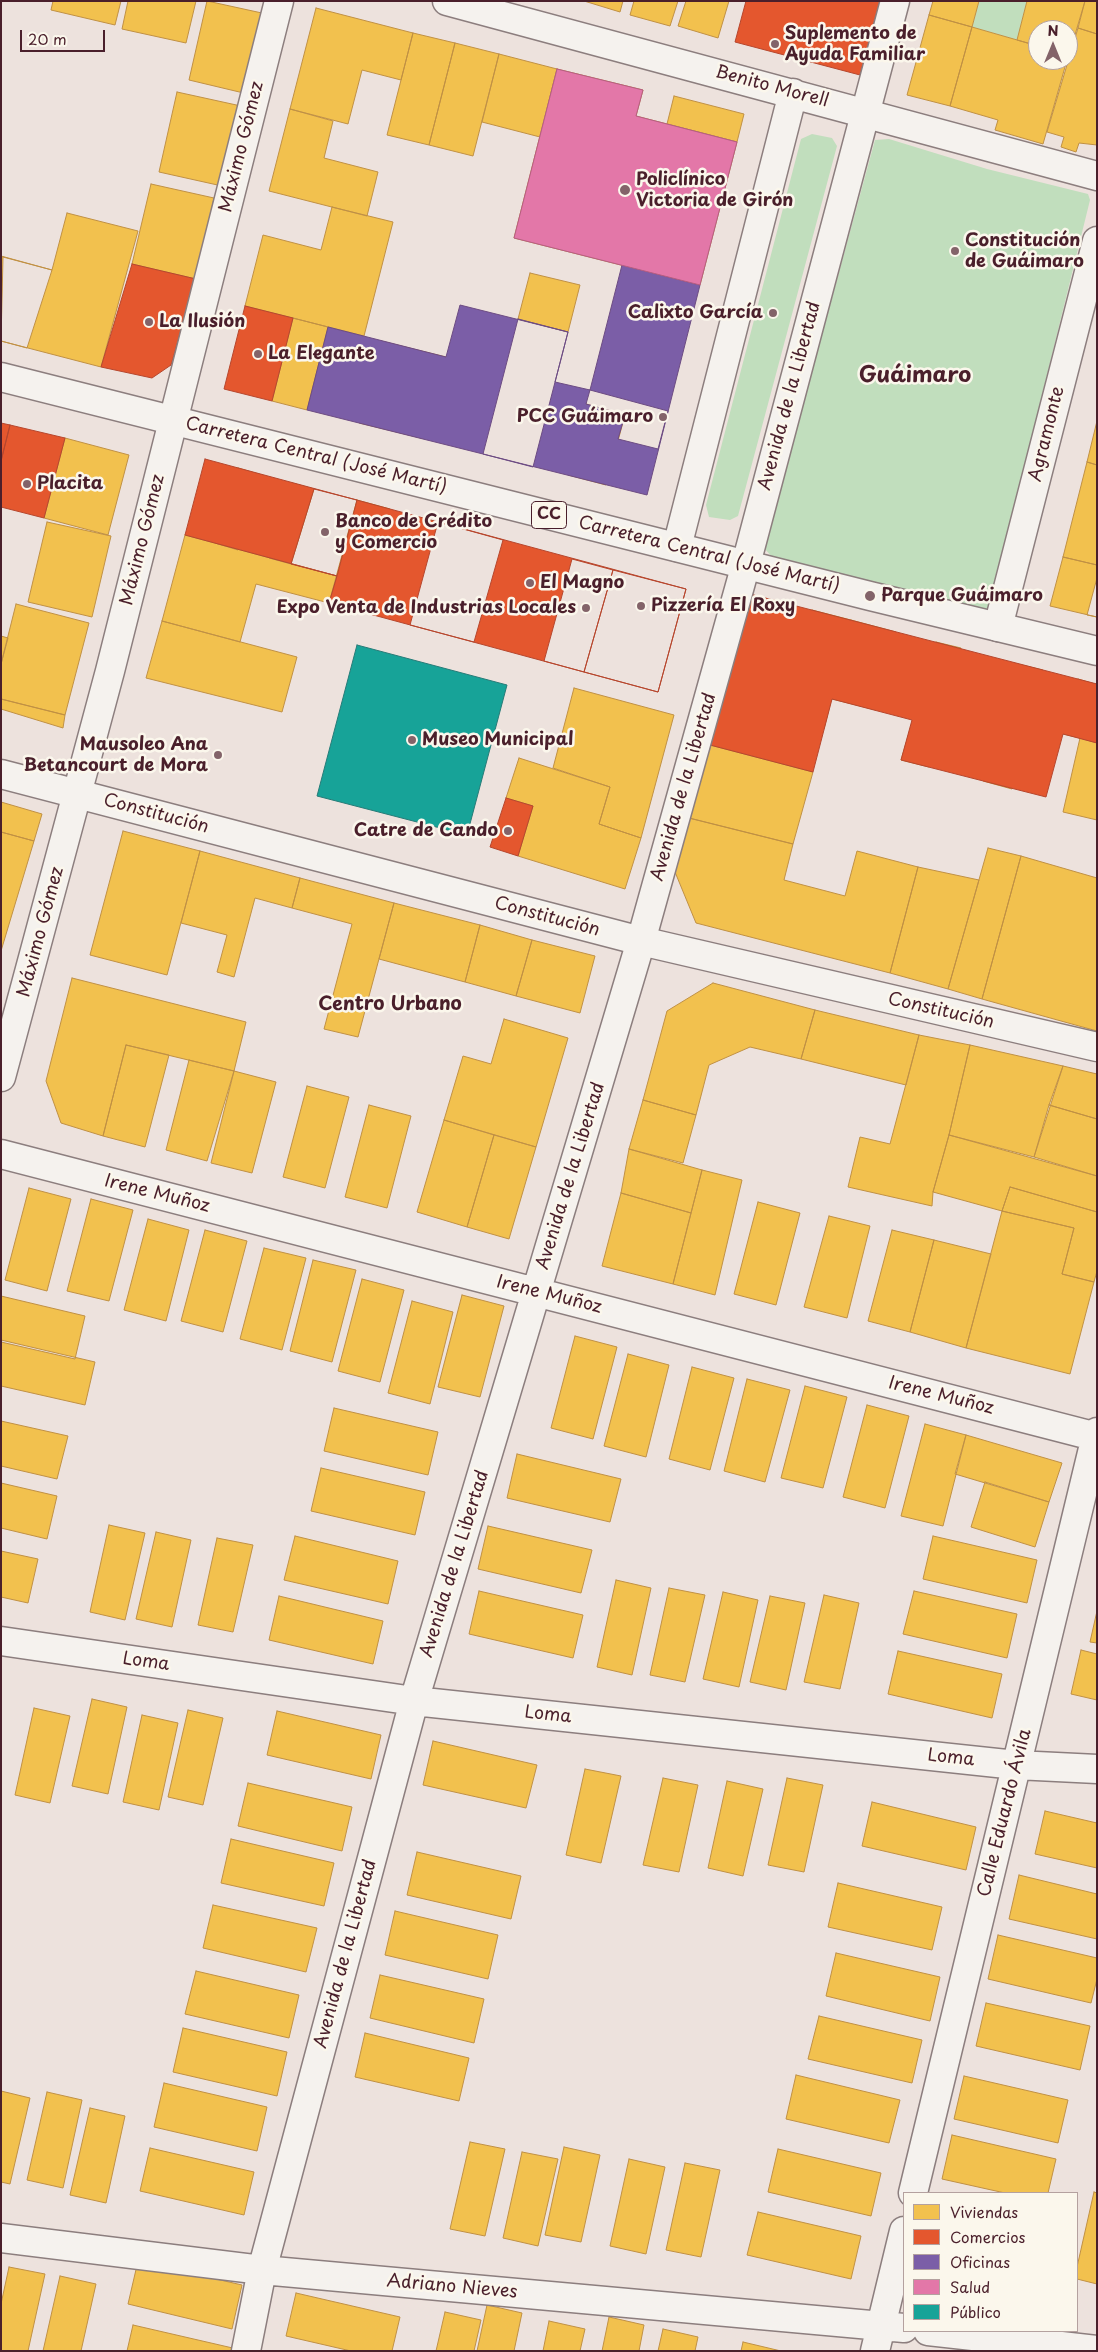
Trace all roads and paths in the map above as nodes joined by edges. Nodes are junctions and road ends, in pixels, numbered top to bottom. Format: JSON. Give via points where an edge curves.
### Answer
{"nodes":[{"id":1,"x":278,"y":1,"type":"edge"},
{"id":2,"x":446,"y":1,"type":"edge"},
{"id":3,"x":895,"y":1,"type":"edge"},
{"id":4,"x":793,"y":93,"type":"junction"},
{"id":5,"x":864,"y":112,"type":"junction"},
{"id":6,"x":1097,"y":176,"type":"edge"},
{"id":7,"x":1095,"y":253,"type":"edge"},
{"id":8,"x":1,"y":377,"type":"edge"},
{"id":9,"x":173,"y":420,"type":"junction"},
{"id":10,"x":677,"y":547,"type":"junction"},
{"id":11,"x":746,"y":564,"type":"junction"},
{"id":12,"x":998,"y":627,"type":"junction"},
{"id":13,"x":1097,"y":651,"type":"edge"},
{"id":14,"x":1,"y":774,"type":"edge"},
{"id":15,"x":78,"y":793,"type":"junction"},
{"id":16,"x":641,"y":941,"type":"junction"},
{"id":17,"x":1097,"y":1047,"type":"edge"},
{"id":18,"x":1,"y":1076,"type":"edge"},
{"id":19,"x":1,"y":1154,"type":"edge"},
{"id":20,"x":536,"y":1292,"type":"junction"},
{"id":21,"x":1096,"y":1435,"type":"edge"},
{"id":22,"x":1,"y":1641,"type":"edge"},
{"id":23,"x":414,"y":1701,"type":"junction"},
{"id":24,"x":1016,"y":1765,"type":"junction"},
{"id":25,"x":1097,"y":1769,"type":"edge"},
{"id":26,"x":913,"y":2192,"type":"edge"},
{"id":27,"x":903,"y":2237,"type":"edge"},
{"id":28,"x":1,"y":2238,"type":"edge"},
{"id":29,"x":262,"y":2270,"type":"junction"},
{"id":30,"x":937,"y":2332,"type":"edge"},
{"id":31,"x":887,"y":2335,"type":"edge"},
{"id":32,"x":1097,"y":2350,"type":"edge"},
{"id":33,"x":246,"y":2351,"type":"edge"}],
"edges":[{"from":1,"to":9,"type":"main road","name":"Máximo Gómez"},
{"from":2,"to":4,"type":"main road","name":"Benito Morell"},
{"from":3,"to":5,"type":"main road","name":"Avenida de la Libertad"},
{"from":4,"to":5,"type":"main road","name":"Benito Morell"},
{"from":4,"to":10,"type":"main road"},
{"from":5,"to":6,"type":"main road","name":"Benito Morell"},
{"from":5,"to":11,"type":"main road","name":"Avenida de la Libertad"},
{"from":7,"to":12,"type":"main road","name":"Agramonte"},
{"from":8,"to":9,"type":"main road","name":"Carretera Central (José Martí)","number":"CC"},
{"from":9,"to":10,"type":"main road","name":"Carretera Central (José Martí)","number":"CC"},
{"from":9,"to":15,"type":"main road","name":"Máximo Gómez"},
{"from":10,"to":11,"type":"main road","name":"Carretera Central (José Martí)","number":"CC"},
{"from":11,"to":12,"type":"main road","name":"Carretera Central (José Martí)","number":"CC"},
{"from":11,"to":16,"type":"main road","name":"Avenida de la Libertad"},
{"from":12,"to":13,"type":"main road","name":"Carretera Central (José Martí)","number":"CC"},
{"from":14,"to":15,"type":"main road","name":"Constitución"},
{"from":15,"to":16,"type":"main road","name":"Constitución"},
{"from":15,"to":18,"type":"main road","name":"Máximo Gómez"},
{"from":16,"to":17,"type":"main road","name":"Constitución"},
{"from":16,"to":20,"type":"main road","name":"Avenida de la Libertad"},
{"from":19,"to":20,"type":"main road","name":"Irene Muñoz"},
{"from":20,"to":21,"type":"main road","name":"Irene Muñoz"},
{"from":20,"to":23,"type":"main road","name":"Avenida de la Libertad"},
{"from":21,"to":24,"type":"main road","name":"Calle Eduardo Ávila"},
{"from":22,"to":23,"type":"main road","name":"Loma"},
{"from":23,"to":24,"type":"main road","name":"Loma"},
{"from":23,"to":29,"type":"main road","name":"Avenida de la Libertad"},
{"from":24,"to":25,"type":"main road","name":"Loma"},
{"from":24,"to":26,"type":"main road","name":"Calle Eduardo Ávila"},
{"from":27,"to":31,"type":"main road"},
{"from":28,"to":29,"type":"main road","name":"Adriano Nieves"},
{"from":29,"to":31,"type":"main road","name":"Adriano Nieves"},
{"from":29,"to":33,"type":"main road","name":"Avenida de la Libertad"},
{"from":30,"to":32,"type":"main road"}]}
